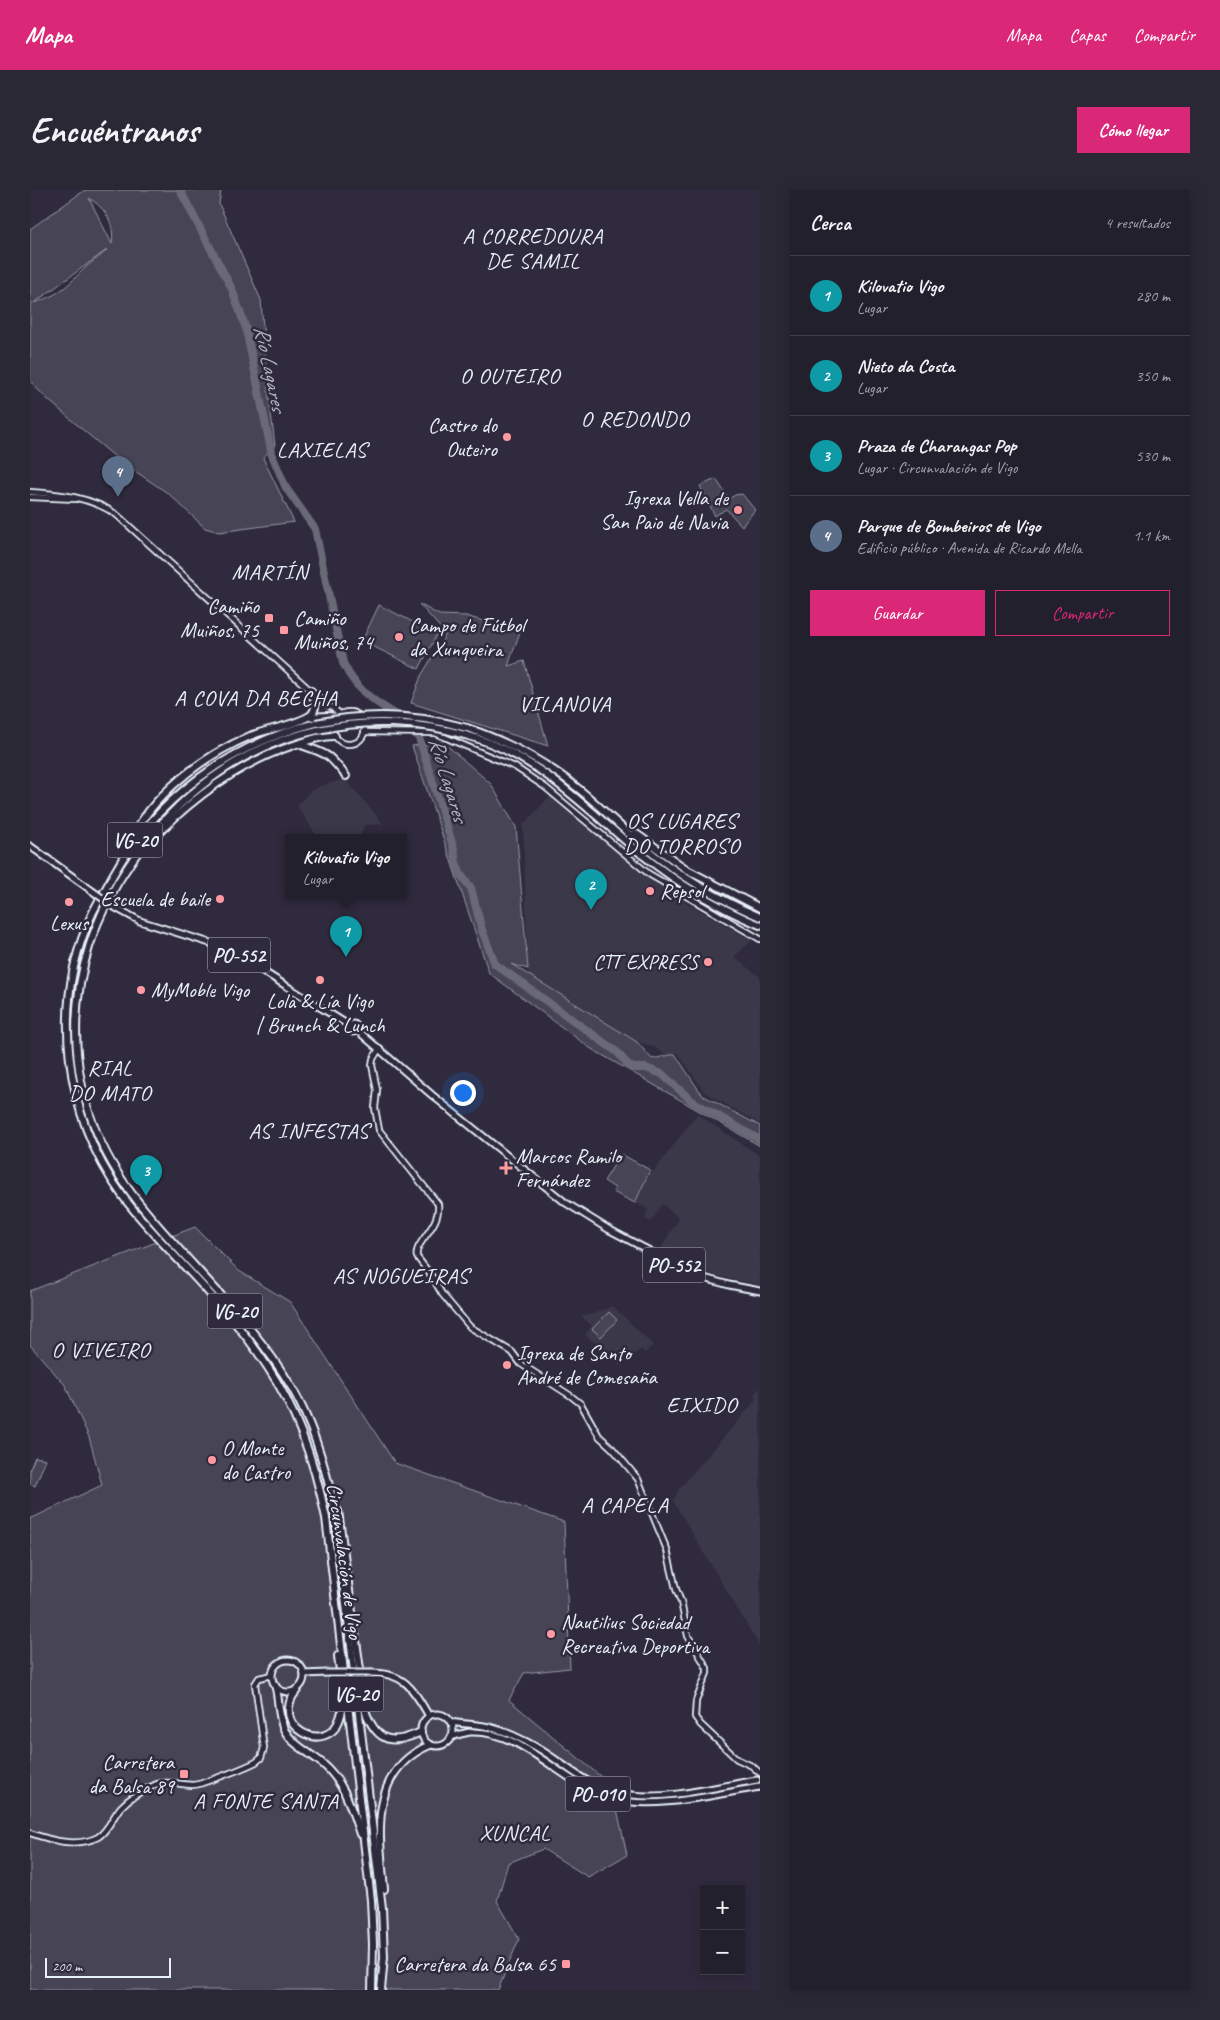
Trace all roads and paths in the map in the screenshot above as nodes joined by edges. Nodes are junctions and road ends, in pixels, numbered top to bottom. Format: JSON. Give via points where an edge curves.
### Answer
{"nodes":[{"id":1,"x":30,"y":493,"type":"edge"},
{"id":2,"x":80,"y":499,"type":"junction"},
{"id":3,"x":311,"y":691,"type":"junction"},
{"id":4,"x":339,"y":716,"type":"junction"},
{"id":5,"x":308,"y":718,"type":"junction"},
{"id":6,"x":364,"y":732,"type":"junction"},
{"id":7,"x":336,"y":736,"type":"junction"},
{"id":8,"x":298,"y":744,"type":"junction"},
{"id":9,"x":346,"y":776,"type":"dead end"},
{"id":10,"x":596,"y":804,"type":"junction"},
{"id":11,"x":31,"y":848,"type":"edge"},
{"id":12,"x":124,"y":856,"type":"junction"},
{"id":13,"x":122,"y":874,"type":"junction"},
{"id":14,"x":760,"y":908,"type":"edge"},
{"id":15,"x":760,"y":917,"type":"edge"},
{"id":16,"x":760,"y":925,"type":"edge"},
{"id":17,"x":760,"y":932,"type":"edge"},
{"id":18,"x":751,"y":934,"type":"junction"},
{"id":19,"x":760,"y":938,"type":"edge"},
{"id":20,"x":72,"y":1045,"type":"junction"},
{"id":21,"x":379,"y":1049,"type":"junction"},
{"id":22,"x":760,"y":1291,"type":"edge"},
{"id":23,"x":326,"y":1469,"type":"junction"},
{"id":24,"x":338,"y":1622,"type":"junction"},
{"id":25,"x":304,"y":1674,"type":"junction"},
{"id":26,"x":272,"y":1675,"type":"junction"},
{"id":27,"x":275,"y":1686,"type":"junction"},
{"id":28,"x":297,"y":1690,"type":"junction"},
{"id":29,"x":429,"y":1716,"type":"junction"},
{"id":30,"x":450,"y":1722,"type":"junction"},
{"id":31,"x":420,"y":1732,"type":"junction"},
{"id":32,"x":451,"y":1737,"type":"junction"},
{"id":33,"x":430,"y":1745,"type":"junction"},
{"id":34,"x":760,"y":1773,"type":"edge"},
{"id":35,"x":757,"y":1780,"type":"dead end"},
{"id":36,"x":760,"y":1787,"type":"edge"},
{"id":37,"x":30,"y":1833,"type":"edge"},
{"id":38,"x":364,"y":1843,"type":"junction"},
{"id":39,"x":383,"y":1920,"type":"junction"},
{"id":40,"x":372,"y":1990,"type":"edge"},
{"id":41,"x":381,"y":1990,"type":"edge"}],
"edges":[{"from":1,"to":2,"type":"street"},
{"from":1,"to":2,"type":"street","via":[[49,498]]},
{"from":2,"to":3,"type":"street","via":[[117,515]]},
{"from":3,"to":4,"type":"street"},
{"from":3,"to":5,"type":"highway","via":[[315,707]]},
{"from":4,"to":5,"type":"highway"},
{"from":4,"to":6,"type":"street","via":[[350,712],[360,716]]},
{"from":4,"to":7,"type":"street","via":[[333,726]]},
{"from":5,"to":12,"type":"highway","via":[[248,737],[183,777],[153,805],[137,828]]},
{"from":6,"to":7,"type":"street","via":[[353,743],[343,743]]},
{"from":6,"to":18,"type":"street","via":[[432,732],[508,763],[530,776],[649,874]]},
{"from":7,"to":8,"type":"highway"},
{"from":8,"to":9,"type":"highway","via":[[324,752]]},
{"from":8,"to":13,"type":"highway","via":[[257,759],[212,786],[164,826],[128,871]]},
{"from":10,"to":12,"type":"highway","name":"Circunvalación de Vigo","number":"VG-20","bridge":true,"via":[[542,762],[514,746],[467,728],[430,719],[354,717],[316,723],[259,742],[214,766],[161,811]]},
{"from":10,"to":14,"type":"highway","via":[[689,871]]},
{"from":10,"to":15,"type":"highway","name":"Circunvalación de Vigo","number":"VG-20","via":[[642,846],[676,871],[720,898]]},
{"from":11,"to":21,"type":"main road","number":"PO-552","bridge":true,"via":[[128,916],[226,948],[350,1026],[355,1024],[357,1030]]},
{"from":12,"to":20,"type":"highway","name":"Circunvalación de Vigo","number":"VG-20","via":[[92,914],[78,954],[69,1013]]},
{"from":13,"to":16,"type":"highway","name":"Circunvalación de Vigo","number":"VG-20","bridge":true,"via":[[164,818],[215,775],[236,762],[272,744],[318,730],[390,723],[431,727],[465,736],[504,750],[534,766],[567,789],[672,878],[722,908]]},
{"from":13,"to":20,"type":"highway","name":"Circunvalación de Vigo","number":"VG-20","via":[[97,923],[86,954],[78,988]]},
{"from":17,"to":18,"type":"street"},
{"from":18,"to":19,"type":"street"},
{"from":20,"to":23,"type":"highway","name":"Circunvalación de Vigo","number":"VG-20","via":[[96,1131],[129,1191],[264,1346],[292,1388]]},
{"from":20,"to":24,"type":"highway","name":"Circunvalación de Vigo","number":"VG-20","via":[[76,1093],[96,1153],[123,1196],[254,1345],[302,1431],[314,1464],[326,1518]]},
{"from":21,"to":22,"type":"main road","number":"PO-552","via":[[547,1190],[585,1216],[697,1276]]},
{"from":21,"to":34,"type":"street","via":[[372,1065],[377,1090],[374,1108],[379,1130],[438,1204],[437,1218],[418,1247],[417,1257],[470,1327],[512,1352],[521,1364],[581,1404],[599,1436],[638,1479],[666,1550],[688,1636],[707,1668],[696,1701],[695,1717],[737,1759]]},
{"from":23,"to":31,"type":"highway","via":[[342,1526],[366,1713],[374,1729],[390,1739],[402,1740]]},
{"from":23,"to":39,"type":"highway","name":"Circunvalación de Vigo","number":"VG-20","via":[[335,1512]]},
{"from":24,"to":28,"type":"highway","via":[[336,1637],[342,1710],[332,1730],[323,1736],[314,1736],[295,1727],[288,1706]]},
{"from":24,"to":38,"type":"highway","name":"Circunvalación de Vigo","number":"VG-20"},
{"from":25,"to":26,"type":"main road","via":[[300,1666],[289,1660],[277,1664]]},
{"from":25,"to":28,"type":"main road","via":[[302,1685]]},
{"from":25,"to":29,"type":"main road","bridge":true,"via":[[390,1674],[404,1681]]},
{"from":26,"to":27,"type":"main road"},
{"from":26,"to":37,"type":"street","via":[[259,1678],[255,1684],[264,1748],[259,1760],[198,1784],[171,1782],[156,1785],[121,1807],[102,1833],[94,1838],[71,1842]]},
{"from":27,"to":28,"type":"main road","via":[[287,1692]]},
{"from":27,"to":38,"type":"highway","via":[[281,1724],[286,1733],[338,1780],[350,1800]]},
{"from":29,"to":30,"type":"main road","via":[[441,1715]]},
{"from":29,"to":31,"type":"main road","via":[[422,1723]]},
{"from":30,"to":32,"type":"main road","via":[[453,1729]]},
{"from":30,"to":35,"type":"main road","number":"PO-010","via":[[484,1726],[516,1736],[583,1780],[633,1796],[659,1796]]},
{"from":31,"to":33,"type":"main road"},
{"from":32,"to":33,"type":"main road","via":[[441,1746]]},
{"from":32,"to":36,"type":"main road","number":"PO-010","via":[[476,1732],[511,1742],[533,1753],[581,1787],[627,1802],[660,1802]]},
{"from":33,"to":39,"type":"highway","via":[[411,1755],[398,1768],[383,1796],[379,1822]]},
{"from":38,"to":40,"type":"highway","name":"Circunvalación de Vigo","number":"VG-20","via":[[373,1924]]},
{"from":39,"to":41,"type":"highway","name":"Circunvalación de Vigo","number":"VG-20"}]}
